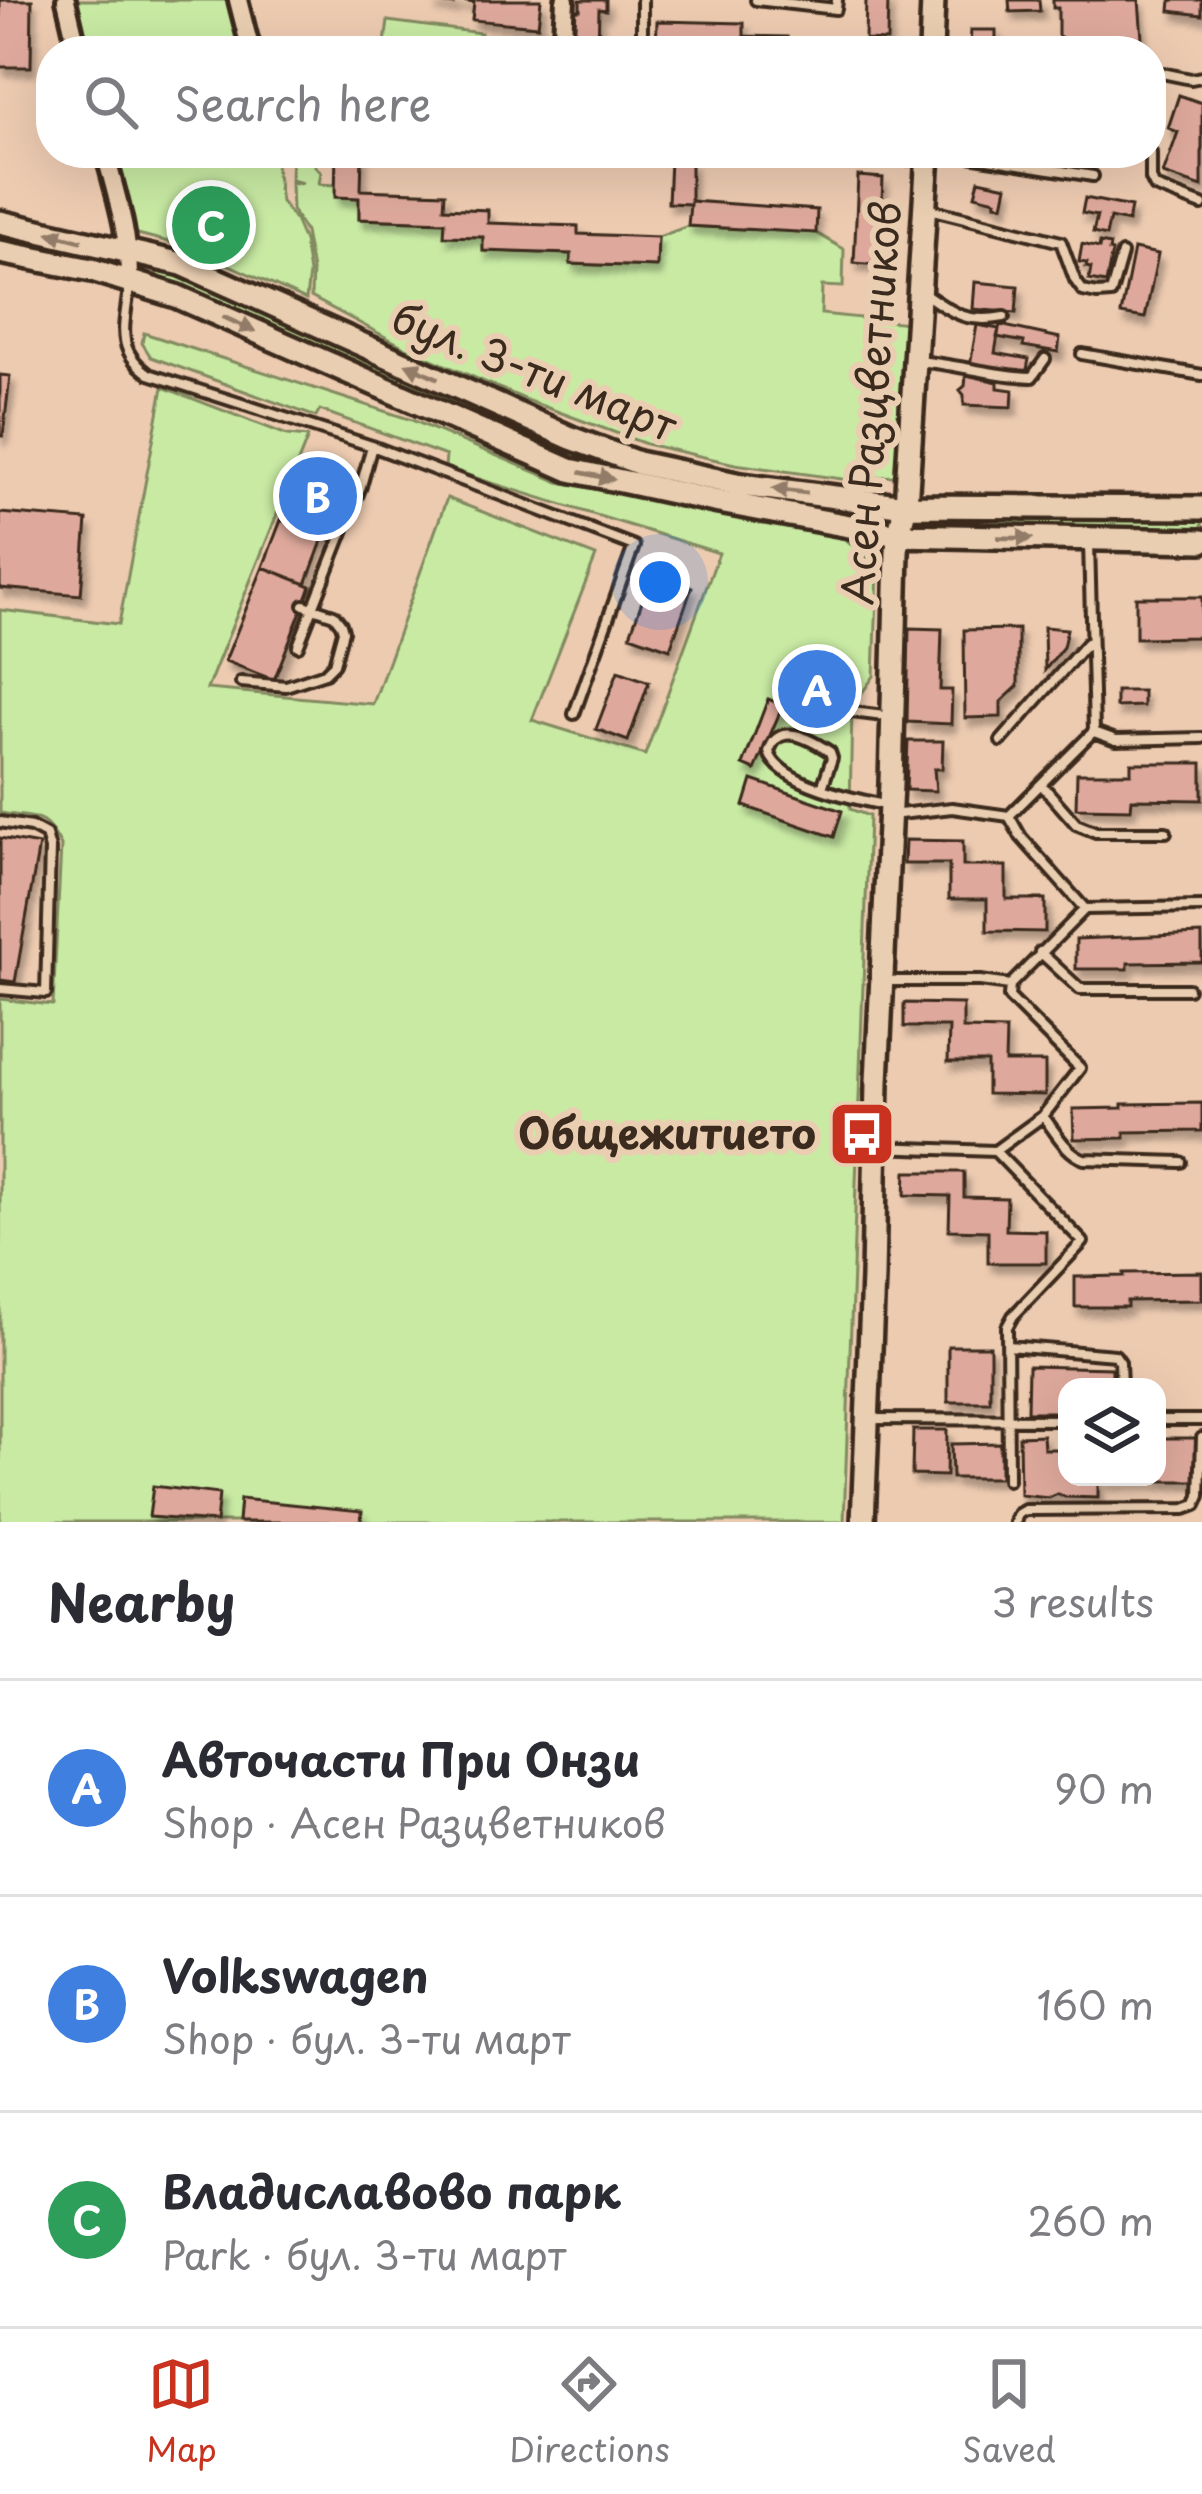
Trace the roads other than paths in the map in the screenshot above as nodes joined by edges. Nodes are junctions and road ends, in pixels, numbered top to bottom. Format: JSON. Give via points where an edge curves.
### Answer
{"nodes":[{"id":1,"x":65,"y":0,"type":"edge"},
{"id":2,"x":238,"y":0,"type":"edge"},
{"id":3,"x":565,"y":0,"type":"edge"},
{"id":4,"x":642,"y":0,"type":"edge"},
{"id":5,"x":756,"y":0,"type":"edge"},
{"id":6,"x":837,"y":0,"type":"edge"},
{"id":7,"x":933,"y":0,"type":"edge"},
{"id":8,"x":74,"y":36,"type":"edge"},
{"id":9,"x":247,"y":36,"type":"edge"},
{"id":10,"x":563,"y":36,"type":"edge"},
{"id":11,"x":642,"y":36,"type":"edge"},
{"id":12,"x":932,"y":36,"type":"edge"},
{"id":13,"x":1166,"y":74,"type":"edge"},
{"id":14,"x":1202,"y":76,"type":"edge"},
{"id":15,"x":109,"y":168,"type":"edge"},
{"id":16,"x":927,"y":168,"type":"edge"},
{"id":17,"x":1043,"y":168,"type":"edge"},
{"id":18,"x":1151,"y":168,"type":"edge"},
{"id":19,"x":1093,"y":176,"type":"dead end"},
{"id":20,"x":1202,"y":205,"type":"edge"},
{"id":21,"x":926,"y":208,"type":"junction"},
{"id":22,"x":0,"y":222,"type":"edge"},
{"id":23,"x":0,"y":252,"type":"edge"},
{"id":24,"x":130,"y":253,"type":"junction"},
{"id":25,"x":1122,"y":254,"type":"dead end"},
{"id":26,"x":129,"y":283,"type":"junction"},
{"id":27,"x":920,"y":290,"type":"junction"},
{"id":28,"x":1004,"y":317,"type":"dead end"},
{"id":29,"x":1082,"y":354,"type":"dead end"},
{"id":30,"x":1046,"y":359,"type":"dead end"},
{"id":31,"x":916,"y":361,"type":"junction"},
{"id":32,"x":1202,"y":375,"type":"edge"},
{"id":33,"x":372,"y":446,"type":"junction"},
{"id":34,"x":906,"y":506,"type":"junction"},
{"id":35,"x":1202,"y":508,"type":"edge"},
{"id":36,"x":898,"y":535,"type":"junction"},
{"id":37,"x":1089,"y":540,"type":"junction"},
{"id":38,"x":1202,"y":541,"type":"edge"},
{"id":39,"x":308,"y":607,"type":"junction"},
{"id":40,"x":1089,"y":641,"type":"junction"},
{"id":41,"x":298,"y":646,"type":"dead end"},
{"id":42,"x":241,"y":682,"type":"dead end"},
{"id":43,"x":852,"y":712,"type":"dead end"},
{"id":44,"x":574,"y":714,"type":"dead end"},
{"id":45,"x":893,"y":717,"type":"junction"},
{"id":46,"x":1094,"y":732,"type":"junction"},
{"id":47,"x":1202,"y":738,"type":"edge"},
{"id":48,"x":1001,"y":740,"type":"dead end"},
{"id":49,"x":1041,"y":784,"type":"junction"},
{"id":50,"x":822,"y":788,"type":"junction"},
{"id":51,"x":890,"y":810,"type":"junction"},
{"id":52,"x":1009,"y":815,"type":"junction"},
{"id":53,"x":0,"y":821,"type":"edge"},
{"id":54,"x":1166,"y":832,"type":"dead end"},
{"id":55,"x":1202,"y":908,"type":"edge"},
{"id":56,"x":1085,"y":909,"type":"junction"},
{"id":57,"x":1040,"y":952,"type":"junction"},
{"id":58,"x":883,"y":981,"type":"junction"},
{"id":59,"x":1010,"y":985,"type":"junction"},
{"id":60,"x":0,"y":988,"type":"edge"},
{"id":61,"x":1188,"y":989,"type":"dead end"},
{"id":62,"x":1043,"y":1116,"type":"junction"},
{"id":63,"x":876,"y":1147,"type":"junction"},
{"id":64,"x":995,"y":1150,"type":"junction"},
{"id":65,"x":1181,"y":1162,"type":"dead end"},
{"id":66,"x":1008,"y":1346,"type":"junction"},
{"id":67,"x":1121,"y":1378,"type":"edge"},
{"id":68,"x":868,"y":1419,"type":"junction"},
{"id":69,"x":1006,"y":1420,"type":"junction"},
{"id":70,"x":1058,"y":1420,"type":"edge"},
{"id":71,"x":1166,"y":1420,"type":"edge"},
{"id":72,"x":1202,"y":1420,"type":"edge"},
{"id":73,"x":1202,"y":1438,"type":"edge"},
{"id":74,"x":1008,"y":1480,"type":"dead end"},
{"id":75,"x":863,"y":1522,"type":"edge"},
{"id":76,"x":1016,"y":1522,"type":"edge"}],
"edges":[{"from":1,"to":8,"type":"street"},
{"from":2,"to":9,"type":"street"},
{"from":3,"to":10,"type":"street"},
{"from":4,"to":11,"type":"lane"},
{"from":5,"to":6,"type":"lane","via":[[836,9]]},
{"from":7,"to":12,"type":"street"},
{"from":13,"to":14,"type":"lane"},
{"from":15,"to":24,"type":"street"},
{"from":16,"to":21,"type":"street","name":"Асен Разцветников"},
{"from":17,"to":19,"type":"lane"},
{"from":18,"to":20,"type":"lane","via":[[1156,188]]},
{"from":21,"to":25,"type":"lane","via":[[1060,242],[1083,291],[1111,292]]},
{"from":21,"to":27,"type":"street","name":"Асен Разцветников"},
{"from":24,"to":22,"type":"street","name":"бул. 3-ти март","one_way":true},
{"from":23,"to":26,"type":"street","name":"бул. 3-ти март"},
{"from":24,"to":26,"type":"street"},
{"from":34,"to":24,"type":"street","name":"бул. 3-ти март","one_way":true,"via":[[638,463],[182,264]]},
{"from":26,"to":33,"type":"lane","via":[[126,351],[149,374]]},
{"from":26,"to":36,"type":"street","name":"бул. 3-ти март","one_way":true,"via":[[176,296],[570,470]]},
{"from":27,"to":28,"type":"lane","via":[[962,317]]},
{"from":27,"to":31,"type":"street","name":"Асен Разцветников"},
{"from":29,"to":32,"type":"lane"},
{"from":30,"to":31,"type":"lane","via":[[1032,377]]},
{"from":31,"to":34,"type":"street","name":"Асен Разцветников"},
{"from":33,"to":39,"type":"lane"},
{"from":33,"to":44,"type":"lane","via":[[634,546]]},
{"from":34,"to":35,"type":"street","name":"бул. 3-ти март"},
{"from":34,"to":36,"type":"street","name":"Асен Разцветников"},
{"from":36,"to":37,"type":"street","name":"бул. 3-ти март","one_way":true},
{"from":36,"to":45,"type":"street","name":"Асен Разцветников"},
{"from":37,"to":38,"type":"street","name":"бул. 3-ти март"},
{"from":37,"to":40,"type":"lane"},
{"from":39,"to":41,"type":"lane"},
{"from":39,"to":42,"type":"lane","via":[[334,615],[343,631],[326,673],[286,686]]},
{"from":40,"to":46,"type":"lane"},
{"from":40,"to":48,"type":"lane"},
{"from":43,"to":45,"type":"lane"},
{"from":45,"to":51,"type":"street","name":"Асен Разцветников"},
{"from":46,"to":47,"type":"lane","via":[[1116,740]]},
{"from":46,"to":49,"type":"lane"},
{"from":49,"to":52,"type":"lane"},
{"from":49,"to":54,"type":"lane","via":[[1076,824],[1096,832]]},
{"from":50,"to":50,"type":"lane","via":[[830,752],[794,735],[775,739],[769,752],[776,767]]},
{"from":50,"to":51,"type":"lane"},
{"from":51,"to":52,"type":"lane"},
{"from":51,"to":58,"type":"street","name":"Асен Разцветников"},
{"from":52,"to":56,"type":"lane"},
{"from":53,"to":60,"type":"lane","via":[[32,827],[50,849],[46,993]]},
{"from":55,"to":56,"type":"lane"},
{"from":56,"to":57,"type":"lane"},
{"from":57,"to":59,"type":"lane"},
{"from":57,"to":61,"type":"lane","via":[[1080,989]]},
{"from":58,"to":59,"type":"lane"},
{"from":58,"to":63,"type":"street","name":"Асен Разцветников"},
{"from":59,"to":62,"type":"lane","via":[[1009,997],[1080,1069]]},
{"from":62,"to":64,"type":"lane"},
{"from":62,"to":65,"type":"lane","via":[[1084,1160]]},
{"from":63,"to":64,"type":"lane"},
{"from":63,"to":68,"type":"street","name":"Асен Разцветников"},
{"from":64,"to":66,"type":"lane","via":[[1083,1241],[1013,1316]]},
{"from":66,"to":67,"type":"lane","via":[[1115,1355]]},
{"from":66,"to":69,"type":"lane"},
{"from":68,"to":69,"type":"lane"},
{"from":68,"to":75,"type":"street","name":"Асен Разцветников"},
{"from":69,"to":70,"type":"lane"},
{"from":69,"to":74,"type":"lane"},
{"from":71,"to":72,"type":"lane"},
{"from":73,"to":76,"type":"lane","via":[[1196,1505],[1024,1510]]}]}
